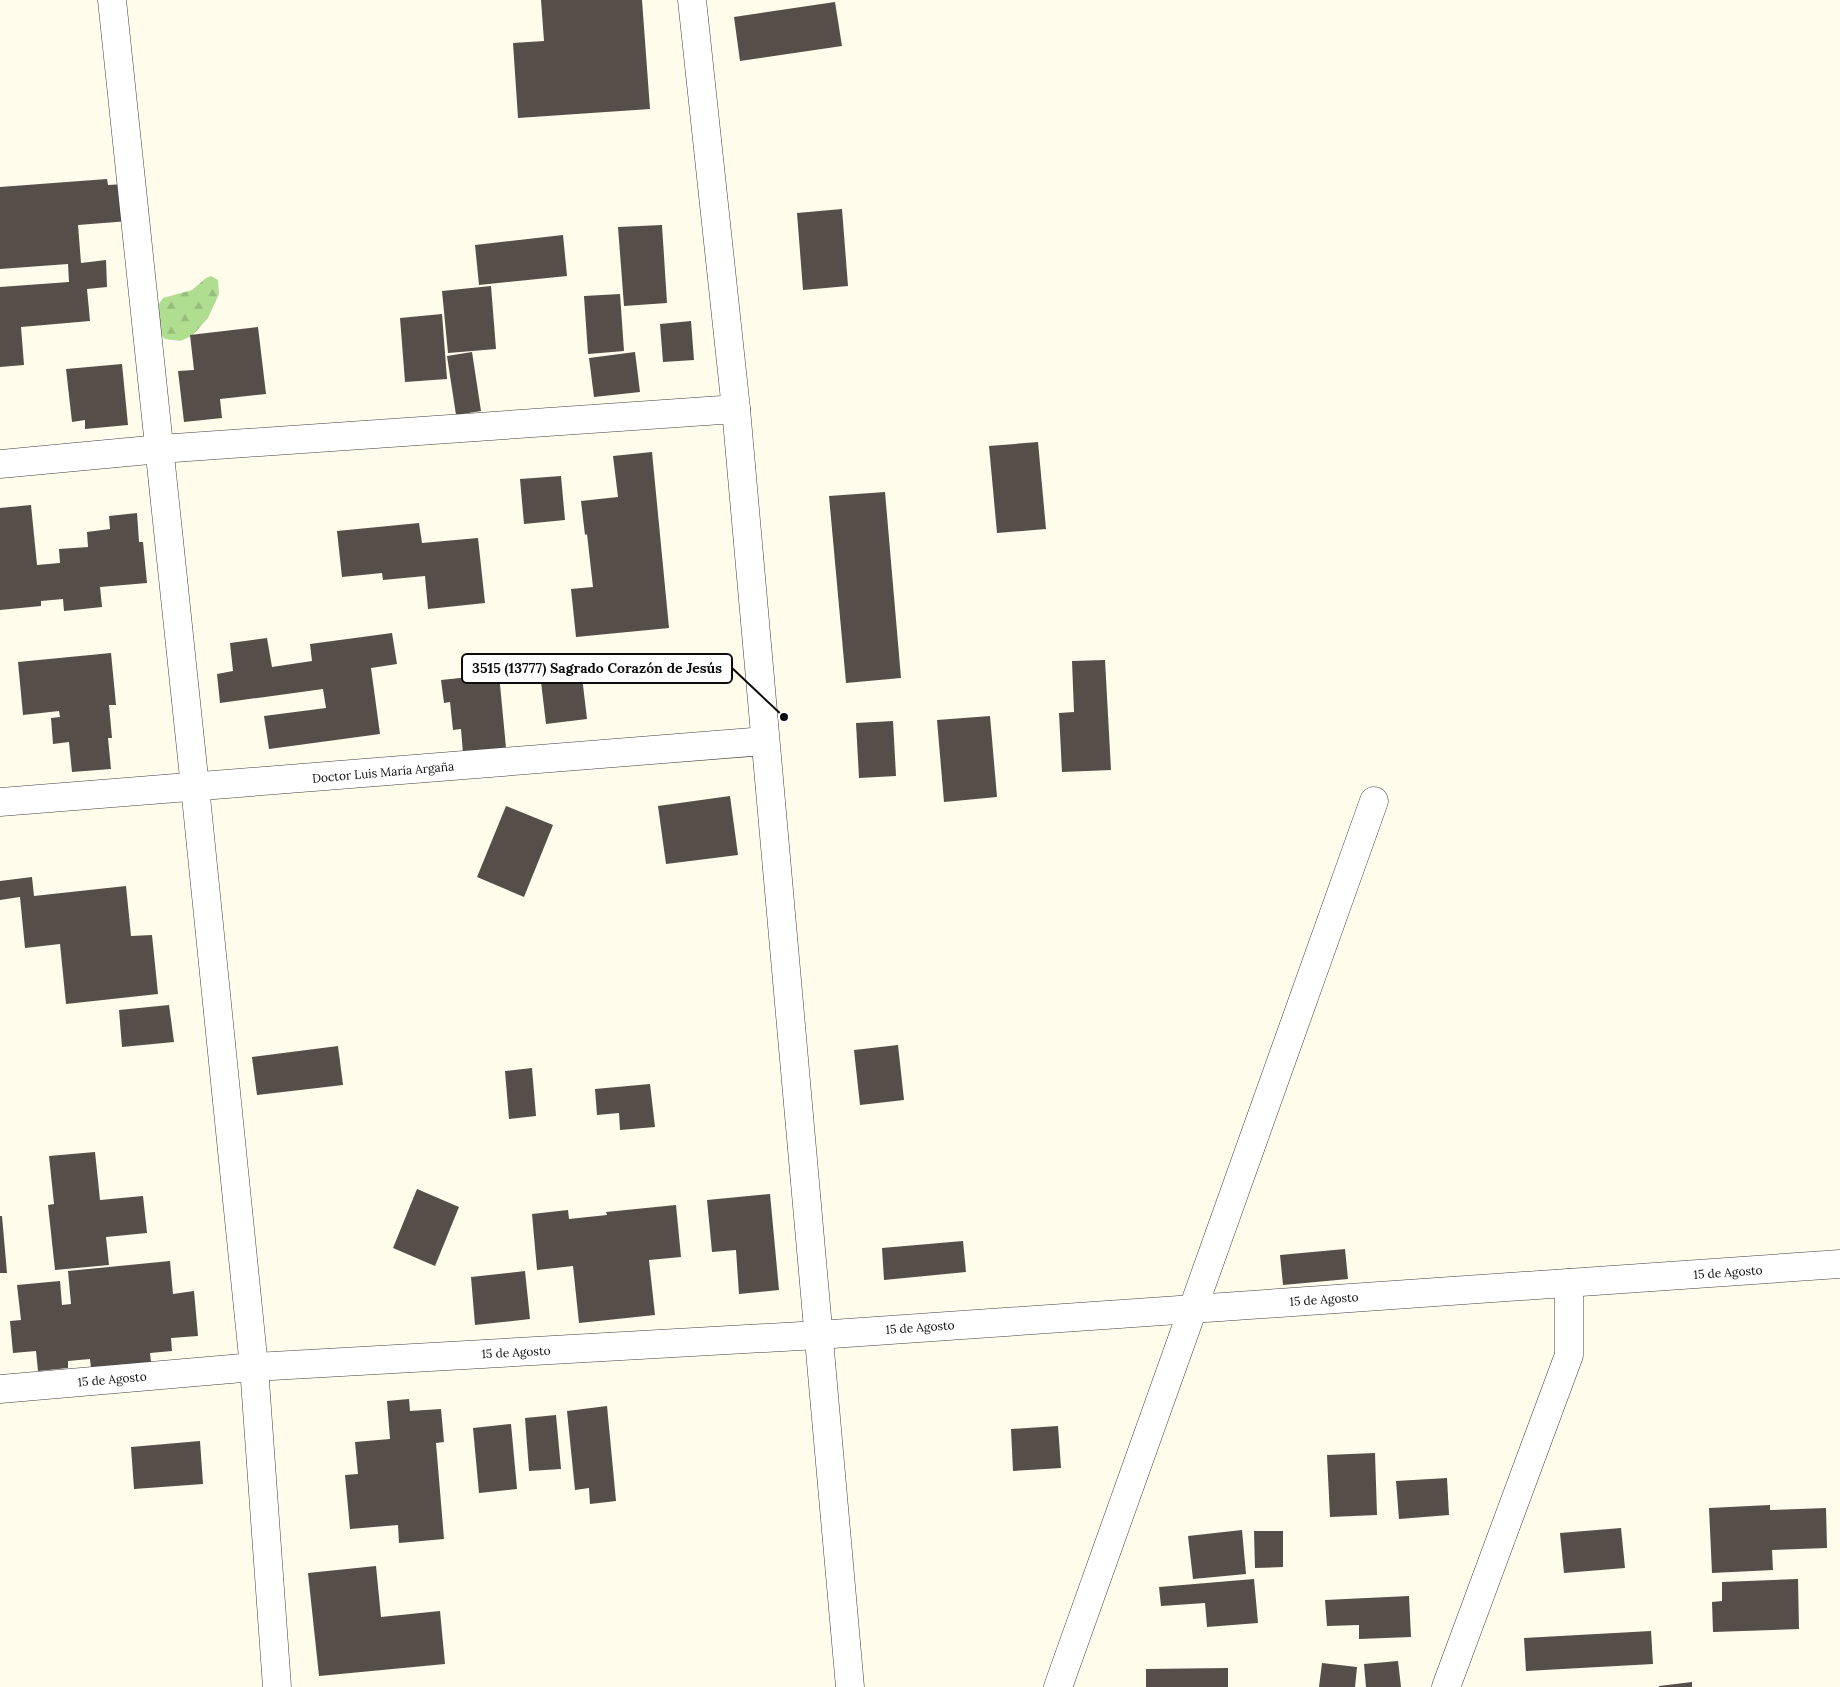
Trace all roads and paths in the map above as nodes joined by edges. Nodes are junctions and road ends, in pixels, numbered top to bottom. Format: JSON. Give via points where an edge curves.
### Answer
{"nodes":[{"id":1,"x":112,"y":0,"type":"edge"},
{"id":2,"x":692,"y":0,"type":"edge"},
{"id":3,"x":736,"y":409,"type":"junction"},
{"id":4,"x":160,"y":448,"type":"junction"},
{"id":5,"x":0,"y":464,"type":"edge"},
{"id":6,"x":765,"y":741,"type":"junction"},
{"id":7,"x":195,"y":787,"type":"junction"},
{"id":8,"x":1374,"y":801,"type":"dead end"},
{"id":9,"x":0,"y":802,"type":"edge"},
{"id":10,"x":1840,"y":1264,"type":"edge"},
{"id":11,"x":1569,"y":1283,"type":"junction"},
{"id":12,"x":1193,"y":1308,"type":"junction"},
{"id":13,"x":818,"y":1334,"type":"junction"},
{"id":14,"x":254,"y":1367,"type":"junction"},
{"id":15,"x":0,"y":1389,"type":"edge"},
{"id":16,"x":277,"y":1687,"type":"edge"},
{"id":17,"x":850,"y":1687,"type":"edge"},
{"id":18,"x":1058,"y":1687,"type":"edge"},
{"id":19,"x":1446,"y":1687,"type":"edge"}],
"edges":[{"from":1,"to":4,"type":"street"},
{"from":2,"to":3,"type":"street"},
{"from":3,"to":4,"type":"street"},
{"from":3,"to":6,"type":"street"},
{"from":4,"to":5,"type":"street"},
{"from":4,"to":7,"type":"street"},
{"from":6,"to":7,"type":"street","name":"Doctor Luis María Argaña"},
{"from":6,"to":13,"type":"street"},
{"from":7,"to":9,"type":"street","name":"Doctor Luis María Argaña"},
{"from":7,"to":14,"type":"street"},
{"from":8,"to":12,"type":"street"},
{"from":10,"to":11,"type":"street","name":"15 de Agosto"},
{"from":11,"to":12,"type":"street","name":"15 de Agosto"},
{"from":11,"to":19,"type":"street","via":[[1568,1355]]},
{"from":12,"to":13,"type":"street","name":"15 de Agosto"},
{"from":12,"to":18,"type":"street"},
{"from":13,"to":14,"type":"street","name":"15 de Agosto"},
{"from":13,"to":17,"type":"street"},
{"from":14,"to":15,"type":"street","name":"15 de Agosto"},
{"from":14,"to":16,"type":"street"}]}
